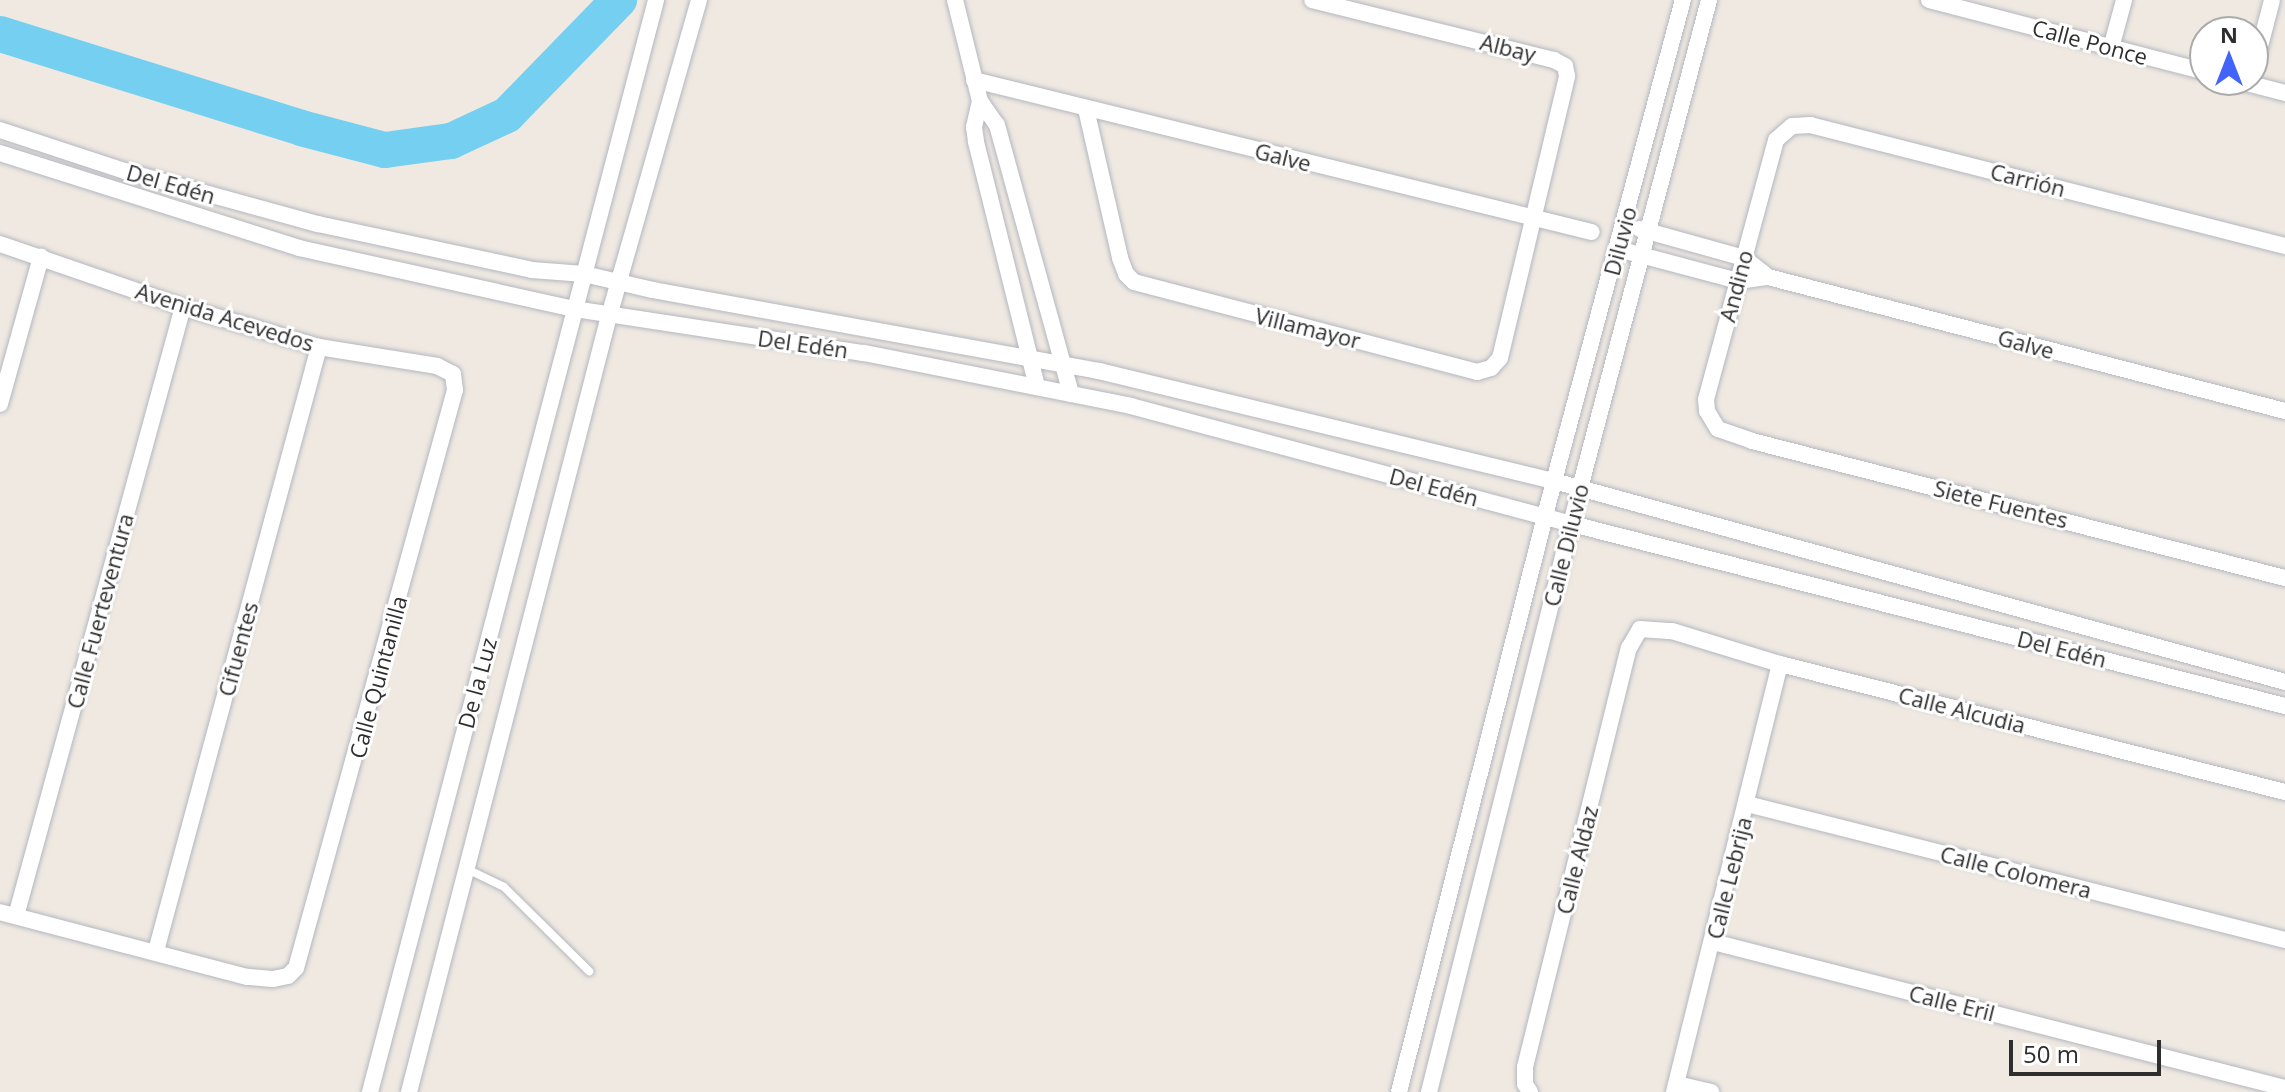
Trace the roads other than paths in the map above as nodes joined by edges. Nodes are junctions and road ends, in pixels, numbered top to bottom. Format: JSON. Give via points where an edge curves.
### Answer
{"nodes":[{"id":1,"x":656,"y":0,"type":"edge"},
{"id":2,"x":699,"y":0,"type":"edge"},
{"id":3,"x":955,"y":0,"type":"edge"},
{"id":4,"x":1312,"y":0,"type":"edge"},
{"id":5,"x":1683,"y":0,"type":"edge"},
{"id":6,"x":1709,"y":0,"type":"edge"},
{"id":7,"x":1929,"y":0,"type":"edge"},
{"id":8,"x":2124,"y":0,"type":"edge"},
{"id":9,"x":2111,"y":48,"type":"junction"},
{"id":10,"x":2189,"y":68,"type":"edge"},
{"id":11,"x":974,"y":80,"type":"junction"},
{"id":12,"x":980,"y":101,"type":"junction"},
{"id":13,"x":1086,"y":109,"type":"junction"},
{"id":14,"x":0,"y":130,"type":"edge"},
{"id":15,"x":1776,"y":140,"type":"joint"},
{"id":16,"x":0,"y":153,"type":"edge"},
{"id":17,"x":1535,"y":211,"type":"junction"},
{"id":18,"x":1624,"y":225,"type":"junction"},
{"id":19,"x":1649,"y":231,"type":"junction"},
{"id":20,"x":1592,"y":232,"type":"dead end"},
{"id":21,"x":0,"y":244,"type":"edge"},
{"id":22,"x":2285,"y":246,"type":"edge"},
{"id":23,"x":1618,"y":249,"type":"junction"},
{"id":24,"x":1642,"y":256,"type":"junction"},
{"id":25,"x":41,"y":257,"type":"junction"},
{"id":26,"x":1744,"y":258,"type":"junction"},
{"id":27,"x":584,"y":274,"type":"junction"},
{"id":28,"x":1768,"y":277,"type":"junction"},
{"id":29,"x":1738,"y":281,"type":"junction"},
{"id":30,"x":618,"y":282,"type":"junction"},
{"id":31,"x":183,"y":307,"type":"junction"},
{"id":32,"x":575,"y":309,"type":"junction"},
{"id":33,"x":609,"y":316,"type":"junction"},
{"id":34,"x":319,"y":347,"type":"junction"},
{"id":35,"x":1029,"y":358,"type":"junction"},
{"id":36,"x":1062,"y":365,"type":"junction"},
{"id":37,"x":453,"y":374,"type":"joint"},
{"id":38,"x":1037,"y":387,"type":"junction"},
{"id":39,"x":1071,"y":394,"type":"junction"},
{"id":40,"x":0,"y":404,"type":"edge"},
{"id":41,"x":2285,"y":411,"type":"edge"},
{"id":42,"x":1718,"y":429,"type":"joint"},
{"id":43,"x":1554,"y":481,"type":"junction"},
{"id":44,"x":1580,"y":488,"type":"junction"},
{"id":45,"x":1547,"y":516,"type":"junction"},
{"id":46,"x":1572,"y":524,"type":"junction"},
{"id":47,"x":2285,"y":578,"type":"edge"},
{"id":48,"x":1640,"y":629,"type":"joint"},
{"id":49,"x":1780,"y":664,"type":"junction"},
{"id":50,"x":2285,"y":682,"type":"edge"},
{"id":51,"x":2285,"y":706,"type":"edge"},
{"id":52,"x":2285,"y":792,"type":"edge"},
{"id":53,"x":1747,"y":804,"type":"junction"},
{"id":54,"x":467,"y":869,"type":"junction"},
{"id":55,"x":8,"y":914,"type":"edge"},
{"id":56,"x":2285,"y":940,"type":"edge"},
{"id":57,"x":1713,"y":942,"type":"junction"},
{"id":58,"x":156,"y":951,"type":"junction"},
{"id":59,"x":589,"y":971,"type":"dead end"},
{"id":60,"x":1676,"y":1088,"type":"edge"},
{"id":61,"x":2285,"y":1088,"type":"edge"},
{"id":62,"x":370,"y":1092,"type":"edge"},
{"id":63,"x":409,"y":1092,"type":"edge"},
{"id":64,"x":1399,"y":1092,"type":"edge"},
{"id":65,"x":1429,"y":1092,"type":"edge"},
{"id":66,"x":1530,"y":1092,"type":"edge"},
{"id":67,"x":1711,"y":1092,"type":"edge"}],
"edges":[{"from":1,"to":27,"type":"street","name":"De la Luz"},
{"from":2,"to":30,"type":"street","name":"De la Luz"},
{"from":3,"to":11,"type":"street"},
{"from":4,"to":17,"type":"street","name":"Albay","via":[[1565,66]]},
{"from":5,"to":18,"type":"street","name":"Diluvio"},
{"from":6,"to":19,"type":"street","name":"Calle Diluvio"},
{"from":7,"to":9,"type":"street","name":"Calle Ponce"},
{"from":8,"to":9,"type":"street"},
{"from":9,"to":10,"type":"street","name":"Calle Ponce"},
{"from":11,"to":12,"type":"street"},
{"from":11,"to":13,"type":"street","name":"Galve"},
{"from":12,"to":35,"type":"street","via":[[976,142]]},
{"from":12,"to":36,"type":"street","via":[[997,125]]},
{"from":13,"to":17,"type":"street","name":"Galve"},
{"from":13,"to":17,"type":"street","name":"Villamayor","via":[[1120,258],[1134,282],[1477,372],[1500,358]]},
{"from":14,"to":27,"type":"street","name":"Del Edén","via":[[318,224],[532,270]]},
{"from":15,"to":22,"type":"street","name":"Carrión","via":[[1792,126],[1811,125]]},
{"from":15,"to":26,"type":"street","name":"Andino"},
{"from":16,"to":32,"type":"street","name":"Del Edén","via":[[299,248]]},
{"from":17,"to":20,"type":"street","name":"Galve"},
{"from":18,"to":19,"type":"street"},
{"from":18,"to":23,"type":"street","name":"Diluvio"},
{"from":19,"to":24,"type":"street","name":"Calle Diluvio"},
{"from":19,"to":26,"type":"street"},
{"from":21,"to":25,"type":"street","name":"Avenida Acevedos"},
{"from":23,"to":24,"type":"street"},
{"from":23,"to":43,"type":"street","name":"Diluvio"},
{"from":24,"to":29,"type":"street"},
{"from":24,"to":44,"type":"street","name":"Calle Diluvio"},
{"from":25,"to":31,"type":"street","name":"Avenida Acevedos"},
{"from":25,"to":40,"type":"street"},
{"from":26,"to":28,"type":"street"},
{"from":26,"to":29,"type":"street","name":"Andino"},
{"from":27,"to":30,"type":"street","name":"Del Edén"},
{"from":27,"to":32,"type":"street","name":"De la Luz"},
{"from":28,"to":29,"type":"street"},
{"from":28,"to":41,"type":"street","name":"Galve"},
{"from":29,"to":42,"type":"street","name":"Andino","via":[[1707,388],[1707,411]]},
{"from":30,"to":33,"type":"street","name":"De la Luz"},
{"from":30,"to":35,"type":"street","name":"Del Edén"},
{"from":31,"to":34,"type":"street","name":"Avenida Acevedos"},
{"from":31,"to":55,"type":"street","name":"Calle Fuerteventura"},
{"from":32,"to":33,"type":"street","name":"Del Edén"},
{"from":32,"to":62,"type":"street","name":"De la Luz"},
{"from":33,"to":38,"type":"street","name":"Del Edén","via":[[864,353]]},
{"from":33,"to":54,"type":"street","name":"De la Luz"},
{"from":34,"to":37,"type":"street","name":"Avenida Acevedos","via":[[437,366]]},
{"from":34,"to":58,"type":"street","name":"Cifuentes"},
{"from":35,"to":36,"type":"street","name":"Del Edén"},
{"from":35,"to":38,"type":"street"},
{"from":36,"to":39,"type":"street"},
{"from":36,"to":43,"type":"street","name":"Del Edén"},
{"from":37,"to":58,"type":"street","name":"Calle Quintanilla","via":[[455,390],[301,956],[288,976],[247,977]]},
{"from":38,"to":39,"type":"street","name":"Del Edén"},
{"from":39,"to":45,"type":"street","name":"Del Edén"},
{"from":42,"to":47,"type":"street","name":"Siete Fuentes"},
{"from":43,"to":44,"type":"street","name":"Del Edén"},
{"from":43,"to":45,"type":"street","name":"Diluvio"},
{"from":44,"to":46,"type":"street","name":"Calle Diluvio"},
{"from":44,"to":50,"type":"street","name":"Del Edén"},
{"from":45,"to":46,"type":"street","name":"Del Edén"},
{"from":45,"to":64,"type":"street","name":"Diluvio"},
{"from":46,"to":51,"type":"street","name":"Del Edén"},
{"from":46,"to":65,"type":"street","name":"Calle Diluvio"},
{"from":48,"to":49,"type":"street","name":"Calle Alcudia","via":[[1672,631]]},
{"from":48,"to":66,"type":"street","name":"Calle Aldaz","via":[[1629,648],[1525,1067]]},
{"from":49,"to":52,"type":"street","name":"Calle Alcudia"},
{"from":49,"to":53,"type":"street","name":"Calle Lebrija"},
{"from":53,"to":56,"type":"street","name":"Calle Colomera"},
{"from":53,"to":57,"type":"street","name":"Calle Lebrija"},
{"from":54,"to":59,"type":"lane","via":[[504,887]]},
{"from":54,"to":63,"type":"street","name":"De la Luz"},
{"from":55,"to":58,"type":"street"},
{"from":57,"to":60,"type":"street","name":"Calle Lebrija"},
{"from":57,"to":61,"type":"street","name":"Calle Eril"},
{"from":60,"to":67,"type":"street"}]}
